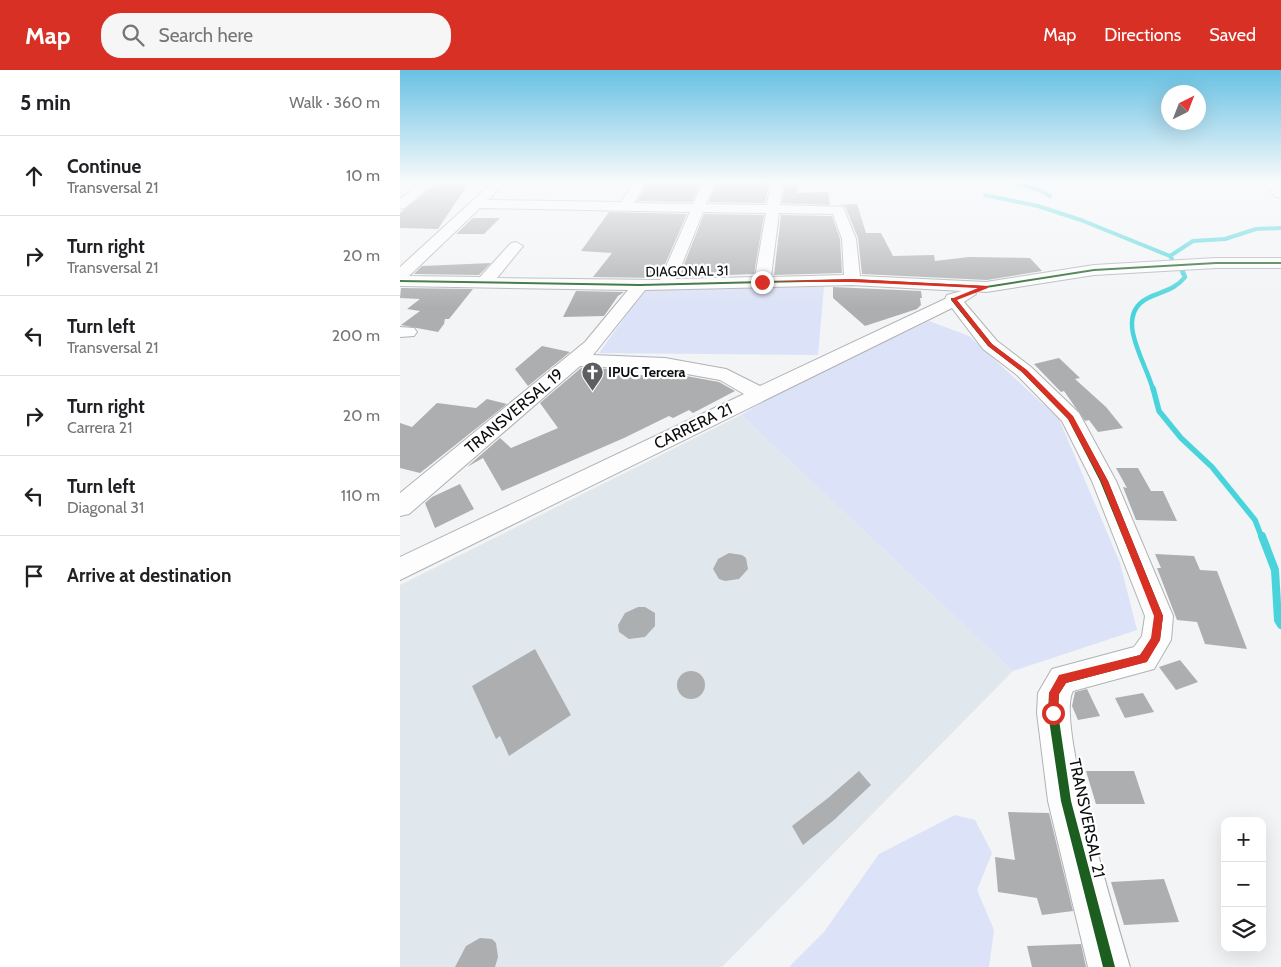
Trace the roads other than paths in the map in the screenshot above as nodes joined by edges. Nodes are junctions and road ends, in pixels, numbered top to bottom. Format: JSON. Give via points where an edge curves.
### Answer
{"nodes":[{"id":1,"x":456,"y":224,"type":"edge"},
{"id":2,"x":691,"y":224,"type":"edge"},
{"id":3,"x":771,"y":224,"type":"edge"},
{"id":4,"x":843,"y":224,"type":"edge"},
{"id":5,"x":516,"y":246,"type":"dead end"},
{"id":6,"x":1281,"y":263,"type":"edge"},
{"id":7,"x":400,"y":276,"type":"edge"},
{"id":8,"x":852,"y":280,"type":"junction"},
{"id":9,"x":400,"y":281,"type":"edge"},
{"id":10,"x":762,"y":282,"type":"junction"},
{"id":11,"x":483,"y":284,"type":"junction"},
{"id":12,"x":666,"y":284,"type":"junction"},
{"id":13,"x":640,"y":285,"type":"junction"},
{"id":14,"x":986,"y":287,"type":"junction"},
{"id":15,"x":953,"y":299,"type":"junction"},
{"id":16,"x":573,"y":360,"type":"junction"},
{"id":17,"x":759,"y":394,"type":"junction"},
{"id":18,"x":400,"y":508,"type":"edge"},
{"id":19,"x":400,"y":569,"type":"edge"},
{"id":20,"x":1109,"y":967,"type":"edge"}],
"edges":[{"from":1,"to":7,"type":"street"},
{"from":2,"to":12,"type":"street"},
{"from":3,"to":10,"type":"street"},
{"from":4,"to":8,"type":"street","via":[[849,239]]},
{"from":5,"to":11,"type":"street"},
{"from":6,"to":14,"type":"street","name":"DIAGONAL 31","via":[[1216,262],[1094,270]]},
{"from":8,"to":10,"type":"street","name":"DIAGONAL 31"},
{"from":8,"to":14,"type":"street","name":"DIAGONAL 31"},
{"from":9,"to":11,"type":"street","name":"DIAGONAL 31"},
{"from":10,"to":12,"type":"street","name":"DIAGONAL 31"},
{"from":11,"to":13,"type":"street","name":"DIAGONAL 31"},
{"from":12,"to":13,"type":"street","name":"DIAGONAL 31"},
{"from":13,"to":16,"type":"street","name":"TRANSVERSAL 19","via":[[592,346]]},
{"from":14,"to":15,"type":"street","name":"CARRERA 21"},
{"from":15,"to":17,"type":"street","name":"CARRERA 21"},
{"from":15,"to":20,"type":"street","name":"TRANSVERSAL 21","via":[[990,345],[1024,371],[1071,418],[1104,481],[1159,616],[1156,640],[1143,659],[1063,679],[1054,693],[1053,713],[1066,801]]},
{"from":16,"to":17,"type":"street","via":[[665,364],[726,375]]},
{"from":16,"to":18,"type":"street","name":"TRANSVERSAL 19"},
{"from":17,"to":19,"type":"street","name":"CARRERA 21"}]}
